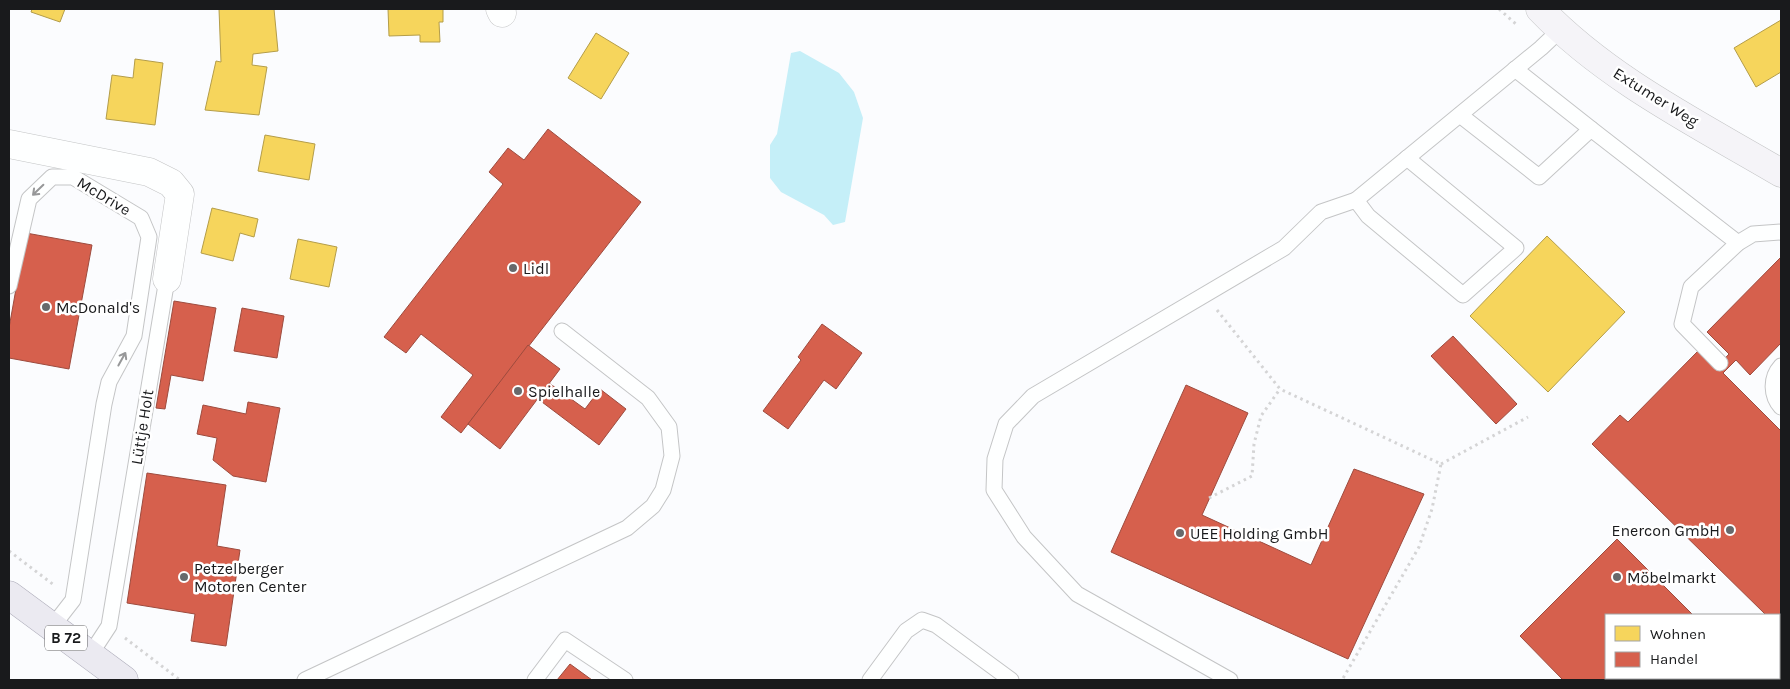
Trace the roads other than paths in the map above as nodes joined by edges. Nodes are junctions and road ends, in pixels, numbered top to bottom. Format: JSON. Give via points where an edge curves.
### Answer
{"nodes":[{"id":1,"x":1540,"y":9,"type":"edge"},
{"id":2,"x":1560,"y":30,"type":"junction"},
{"id":3,"x":1515,"y":69,"type":"junction"},
{"id":4,"x":1460,"y":114,"type":"junction"},
{"id":5,"x":1591,"y":130,"type":"junction"},
{"id":6,"x":9,"y":144,"type":"edge"},
{"id":7,"x":1407,"y":158,"type":"junction"},
{"id":8,"x":1781,"y":173,"type":"edge"},
{"id":9,"x":1356,"y":200,"type":"junction"},
{"id":10,"x":1781,"y":232,"type":"edge"},
{"id":11,"x":1738,"y":243,"type":"junction"},
{"id":12,"x":167,"y":279,"type":"joint"},
{"id":13,"x":9,"y":286,"type":"edge"},
{"id":14,"x":562,"y":331,"type":"dead end"},
{"id":15,"x":1720,"y":362,"type":"dead end"},
{"id":16,"x":1781,"y":366,"type":"edge"},
{"id":17,"x":1781,"y":407,"type":"edge"},
{"id":18,"x":9,"y":595,"type":"edge"},
{"id":19,"x":52,"y":627,"type":"junction"},
{"id":20,"x":90,"y":654,"type":"junction"},
{"id":21,"x":124,"y":680,"type":"edge"},
{"id":22,"x":305,"y":680,"type":"edge"},
{"id":23,"x":534,"y":680,"type":"edge"},
{"id":24,"x":625,"y":680,"type":"edge"},
{"id":25,"x":870,"y":680,"type":"edge"},
{"id":26,"x":1011,"y":680,"type":"edge"},
{"id":27,"x":1230,"y":680,"type":"edge"}],
"edges":[{"from":1,"to":2,"type":"street","name":"Extumer Weg"},
{"from":2,"to":3,"type":"lane"},
{"from":2,"to":8,"type":"street","name":"Extumer Weg","via":[[1612,70]]},
{"from":3,"to":4,"type":"lane"},
{"from":3,"to":5,"type":"lane"},
{"from":4,"to":5,"type":"lane","via":[[1539,177]]},
{"from":4,"to":7,"type":"lane"},
{"from":5,"to":11,"type":"lane"},
{"from":6,"to":12,"type":"street","name":"Lüttje Holt","via":[[150,172],[171,183],[180,194]]},
{"from":7,"to":9,"type":"lane"},
{"from":7,"to":9,"type":"lane","via":[[1516,248],[1463,295],[1368,216]]},
{"from":9,"to":27,"type":"lane","via":[[1321,212],[1284,248],[1033,396],[1006,424],[995,458],[994,490],[1024,537],[1077,594]]},
{"from":10,"to":11,"type":"lane","via":[[1754,234]]},
{"from":11,"to":15,"type":"lane","via":[[1691,287],[1682,324]]},
{"from":12,"to":20,"type":"lane","name":"Lüttje Holt","via":[[109,626]]},
{"from":19,"to":13,"type":"lane","name":"McDrive","one_way":true,"via":[[73,600],[109,382],[134,336],[149,237],[141,218],[73,177],[52,177],[29,199]]},
{"from":14,"to":22,"type":"lane","via":[[648,398],[669,427],[672,456],[663,490],[653,506],[627,528]]},
{"from":16,"to":17,"type":"lane","via":[[1772,386],[1774,400]]},
{"from":18,"to":19,"type":"main road","number":"B 72"},
{"from":19,"to":20,"type":"main road","number":"B 72"},
{"from":20,"to":21,"type":"main road","number":"B 72"},
{"from":23,"to":24,"type":"lane","via":[[565,640]]},
{"from":25,"to":26,"type":"lane","via":[[906,631],[922,620],[936,625]]}]}
